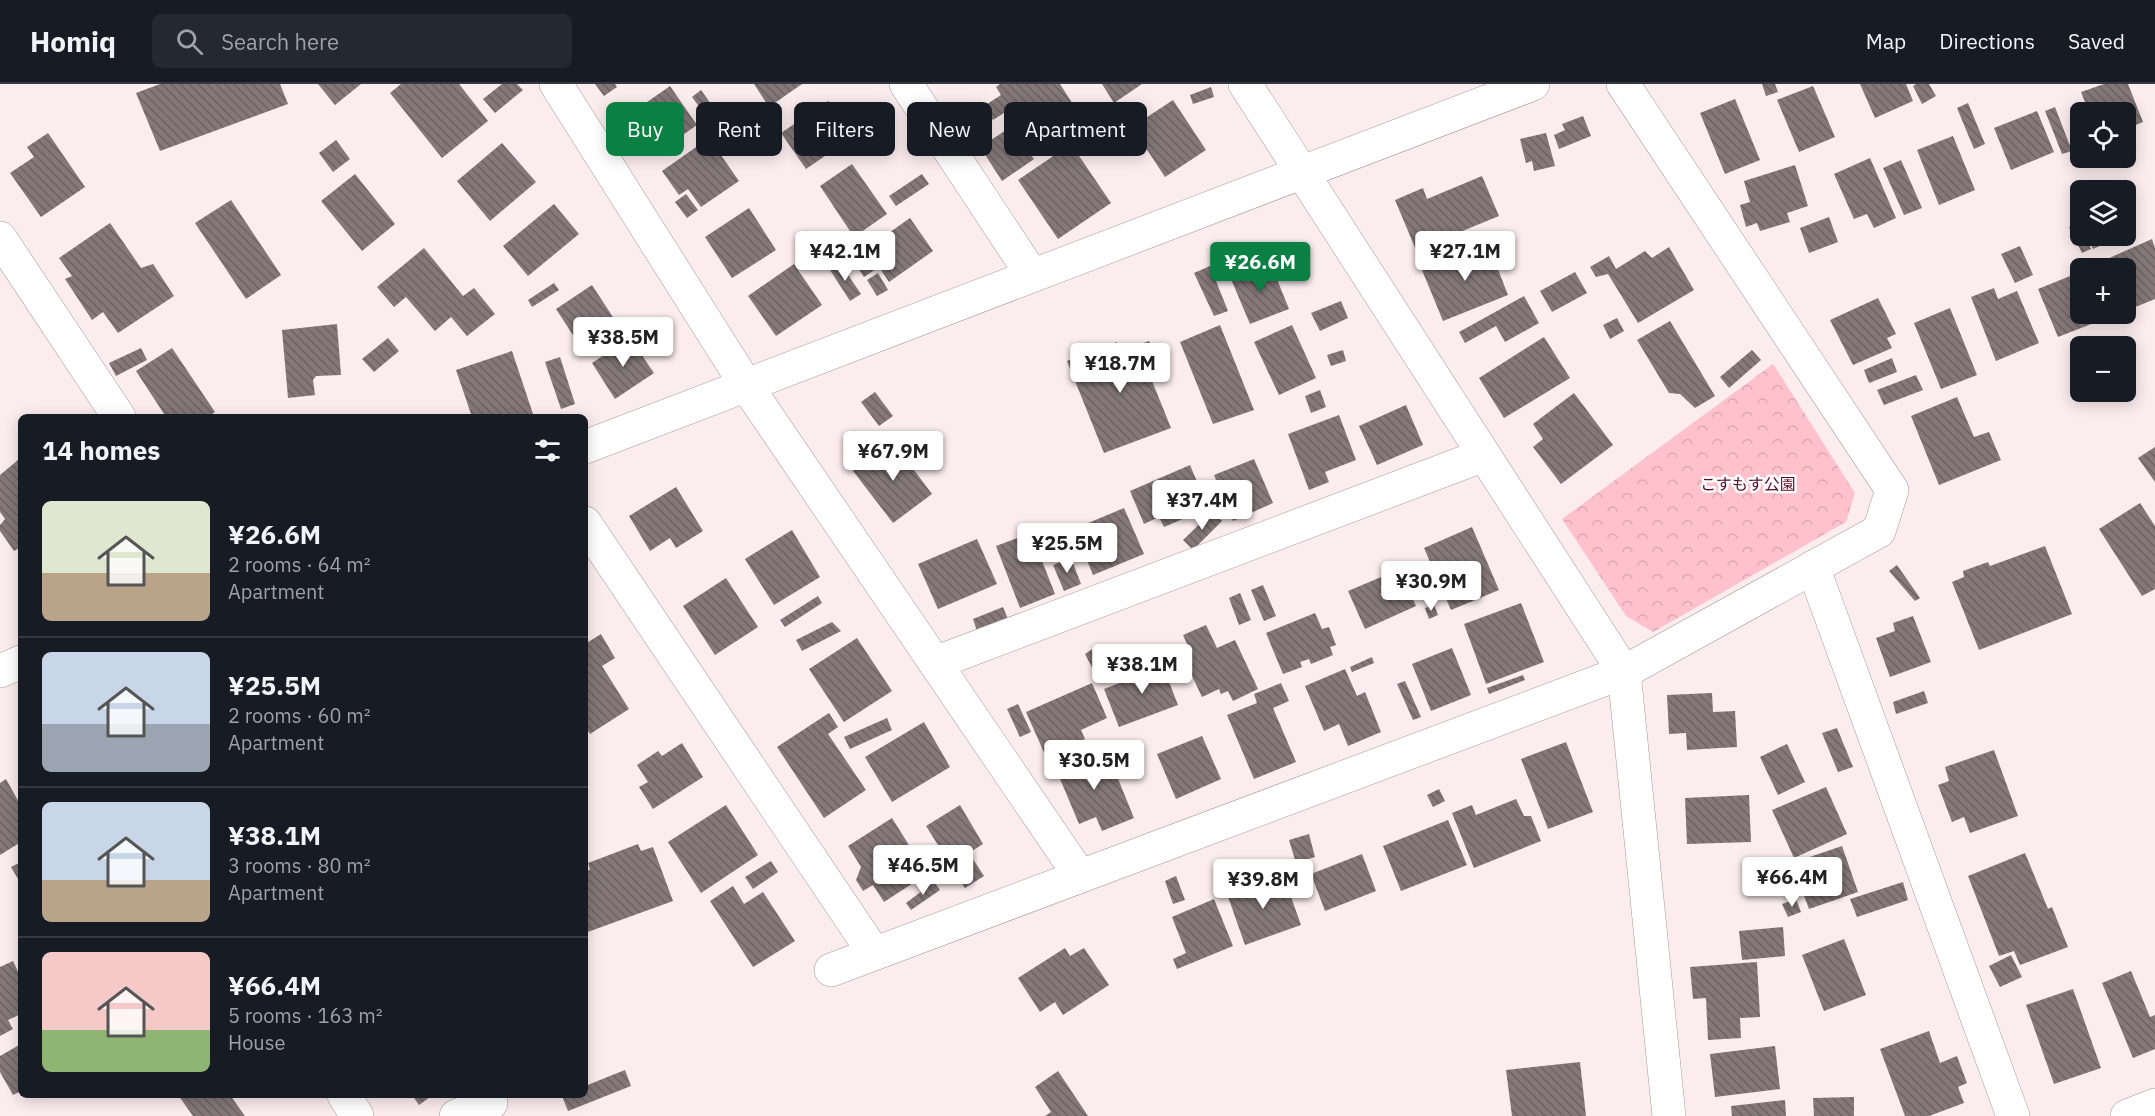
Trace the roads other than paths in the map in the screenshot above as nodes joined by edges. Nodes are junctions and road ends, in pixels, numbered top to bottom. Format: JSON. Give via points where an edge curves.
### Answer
{"nodes":[{"id":1,"x":556,"y":84,"type":"edge"},
{"id":2,"x":906,"y":84,"type":"edge"},
{"id":3,"x":1245,"y":84,"type":"edge"},
{"id":4,"x":1533,"y":84,"type":"edge"},
{"id":5,"x":1623,"y":84,"type":"edge"},
{"id":6,"x":1302,"y":172,"type":"junction"},
{"id":7,"x":0,"y":238,"type":"edge"},
{"id":8,"x":1032,"y":275,"type":"junction"},
{"id":9,"x":746,"y":385,"type":"junction"},
{"id":10,"x":117,"y":414,"type":"edge"},
{"id":11,"x":588,"y":446,"type":"edge"},
{"id":12,"x":1484,"y":455,"type":"junction"},
{"id":13,"x":588,"y":528,"type":"edge"},
{"id":14,"x":1813,"y":567,"type":"junction"},
{"id":15,"x":18,"y":663,"type":"edge"},
{"id":16,"x":935,"y":663,"type":"junction"},
{"id":17,"x":0,"y":670,"type":"edge"},
{"id":18,"x":1624,"y":672,"type":"junction"},
{"id":19,"x":1080,"y":876,"type":"junction"},
{"id":20,"x":874,"y":953,"type":"junction"},
{"id":21,"x":831,"y":970,"type":"dead end"},
{"id":22,"x":346,"y":1098,"type":"edge"},
{"id":23,"x":491,"y":1103,"type":"dead end"},
{"id":24,"x":2155,"y":1105,"type":"edge"},
{"id":25,"x":357,"y":1116,"type":"edge"},
{"id":26,"x":456,"y":1116,"type":"edge"},
{"id":27,"x":1669,"y":1116,"type":"edge"},
{"id":28,"x":2013,"y":1116,"type":"edge"},
{"id":29,"x":2127,"y":1116,"type":"edge"}],
"edges":[{"from":1,"to":9,"type":"street"},
{"from":2,"to":8,"type":"street"},
{"from":3,"to":6,"type":"street"},
{"from":4,"to":6,"type":"street"},
{"from":5,"to":14,"type":"street","via":[[1892,490],[1879,531]]},
{"from":6,"to":8,"type":"street"},
{"from":6,"to":12,"type":"street"},
{"from":7,"to":10,"type":"street"},
{"from":8,"to":9,"type":"street"},
{"from":9,"to":11,"type":"street"},
{"from":9,"to":16,"type":"street"},
{"from":12,"to":16,"type":"street"},
{"from":12,"to":18,"type":"street"},
{"from":13,"to":20,"type":"street"},
{"from":14,"to":18,"type":"street"},
{"from":14,"to":28,"type":"street"},
{"from":15,"to":17,"type":"street"},
{"from":16,"to":19,"type":"street"},
{"from":18,"to":19,"type":"street"},
{"from":18,"to":27,"type":"street"},
{"from":19,"to":20,"type":"street"},
{"from":20,"to":21,"type":"street"},
{"from":22,"to":25,"type":"street"},
{"from":23,"to":26,"type":"street"},
{"from":24,"to":29,"type":"street"}]}
